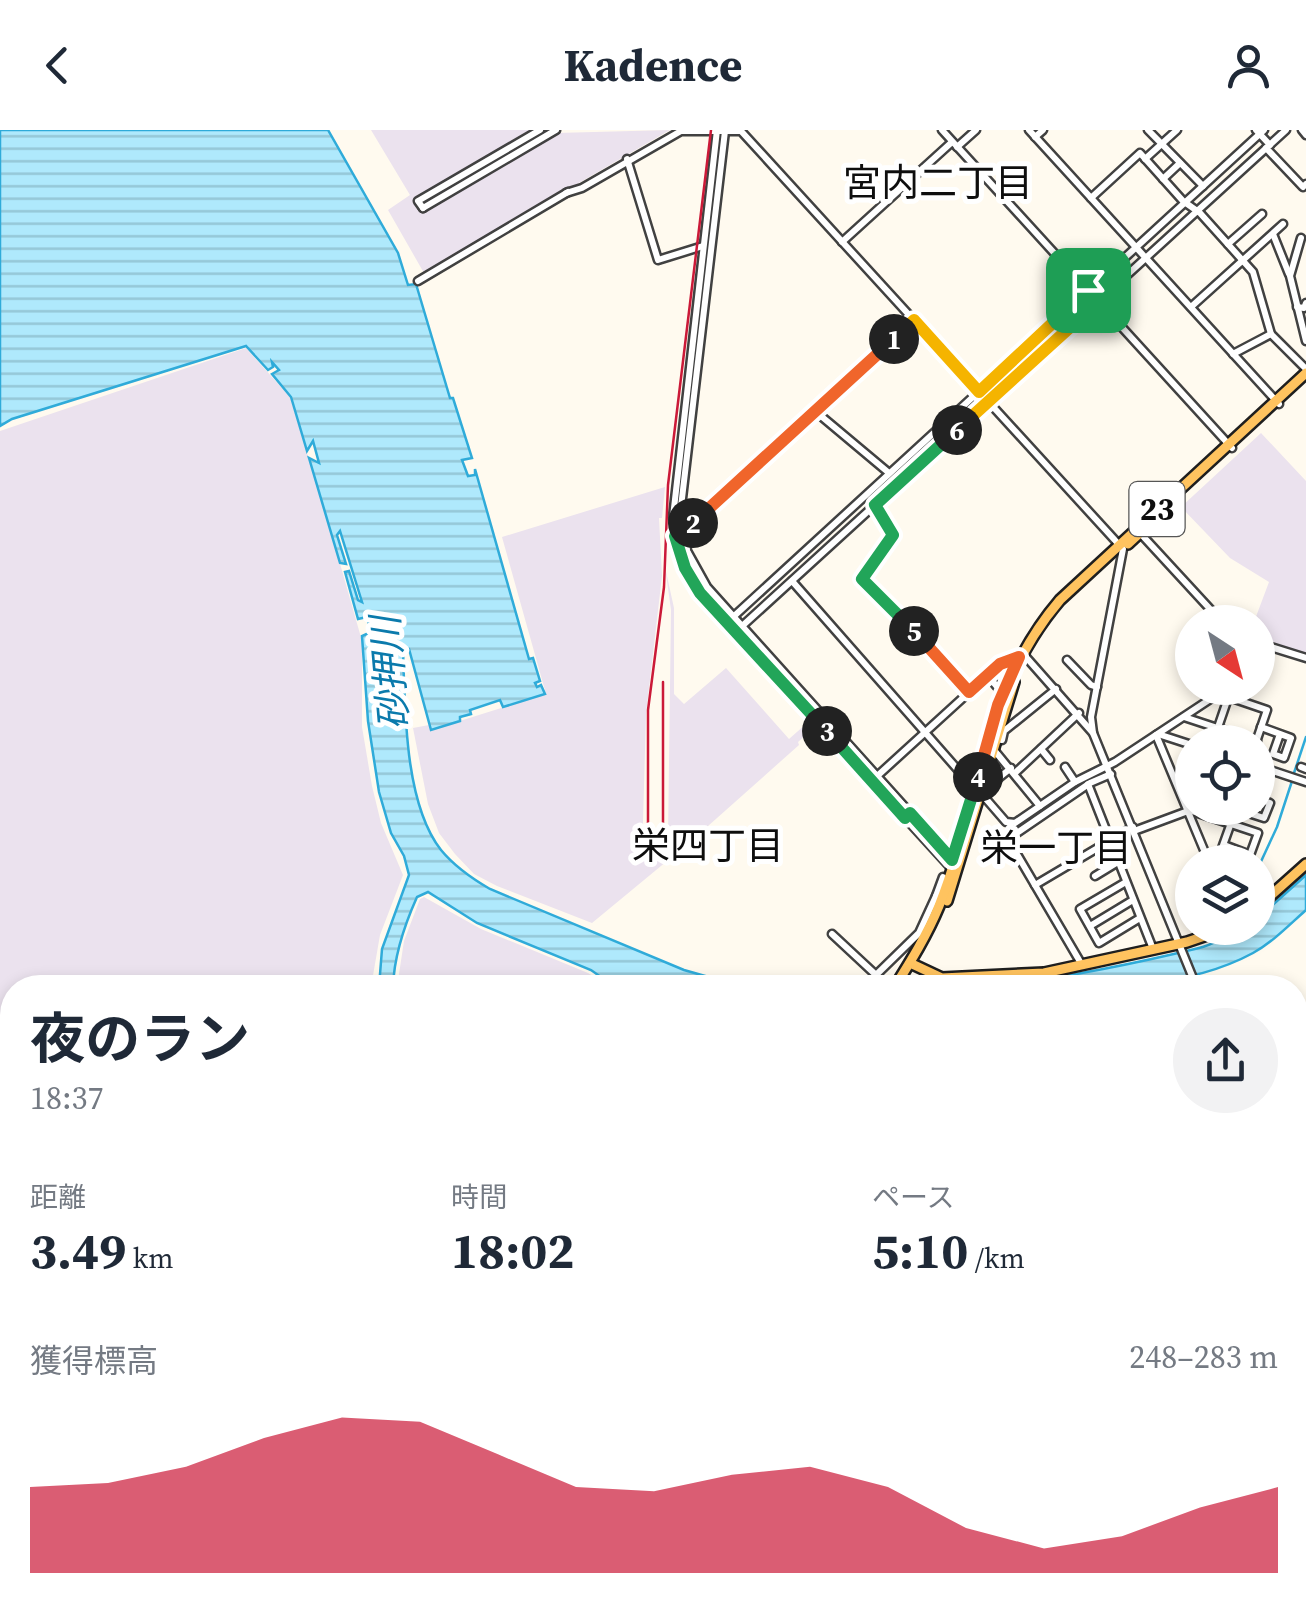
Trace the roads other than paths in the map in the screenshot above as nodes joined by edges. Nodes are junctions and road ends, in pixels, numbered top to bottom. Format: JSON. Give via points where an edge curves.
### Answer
{"nodes":[{"id":1,"x":540,"y":130,"type":"edge"},
{"id":2,"x":556,"y":130,"type":"edge"},
{"id":3,"x":673,"y":130,"type":"edge"},
{"id":4,"x":717,"y":130,"type":"edge"},
{"id":5,"x":725,"y":130,"type":"edge"},
{"id":6,"x":942,"y":130,"type":"edge"},
{"id":7,"x":976,"y":130,"type":"edge"},
{"id":8,"x":1028,"y":130,"type":"edge"},
{"id":9,"x":1042,"y":130,"type":"edge"},
{"id":10,"x":1148,"y":130,"type":"edge"},
{"id":11,"x":1177,"y":130,"type":"edge"},
{"id":12,"x":1286,"y":130,"type":"edge"},
{"id":13,"x":742,"y":131,"type":"edge"},
{"id":14,"x":1260,"y":131,"type":"edge"},
{"id":15,"x":1035,"y":137,"type":"junction"},
{"id":16,"x":1162,"y":144,"type":"junction"},
{"id":17,"x":955,"y":145,"type":"junction"},
{"id":18,"x":1268,"y":146,"type":"junction"},
{"id":19,"x":1145,"y":159,"type":"junction"},
{"id":20,"x":627,"y":160,"type":"junction"},
{"id":21,"x":1180,"y":163,"type":"junction"},
{"id":22,"x":1221,"y":169,"type":"junction"},
{"id":23,"x":1163,"y":179,"type":"junction"},
{"id":24,"x":1232,"y":180,"type":"junction"},
{"id":25,"x":1306,"y":184,"type":"edge"},
{"id":26,"x":1203,"y":186,"type":"junction"},
{"id":27,"x":1091,"y":198,"type":"junction"},
{"id":28,"x":1185,"y":202,"type":"junction"},
{"id":29,"x":1198,"y":211,"type":"junction"},
{"id":30,"x":1262,"y":214,"type":"dead end"},
{"id":31,"x":1284,"y":224,"type":"dead end"},
{"id":32,"x":1273,"y":234,"type":"junction"},
{"id":33,"x":1301,"y":238,"type":"dead end"},
{"id":34,"x":842,"y":242,"type":"junction"},
{"id":35,"x":1228,"y":244,"type":"junction"},
{"id":36,"x":704,"y":246,"type":"junction"},
{"id":37,"x":1136,"y":247,"type":"junction"},
{"id":38,"x":1146,"y":258,"type":"junction"},
{"id":39,"x":1243,"y":260,"type":"junction"},
{"id":40,"x":1111,"y":270,"type":"junction"},
{"id":41,"x":1290,"y":276,"type":"junction"},
{"id":42,"x":418,"y":280,"type":"dead end"},
{"id":43,"x":1121,"y":281,"type":"junction"},
{"id":44,"x":1088,"y":290,"type":"junction"},
{"id":45,"x":1099,"y":302,"type":"junction"},
{"id":46,"x":1306,"y":303,"type":"edge"},
{"id":47,"x":1296,"y":307,"type":"junction"},
{"id":48,"x":1191,"y":308,"type":"junction"},
{"id":49,"x":914,"y":320,"type":"junction"},
{"id":50,"x":1304,"y":328,"type":"edge"},
{"id":51,"x":1271,"y":334,"type":"junction"},
{"id":52,"x":697,"y":340,"type":"junction"},
{"id":53,"x":1306,"y":340,"type":"edge"},
{"id":54,"x":1022,"y":351,"type":"junction"},
{"id":55,"x":1233,"y":354,"type":"junction"},
{"id":56,"x":1032,"y":362,"type":"junction"},
{"id":57,"x":1306,"y":374,"type":"edge"},
{"id":58,"x":979,"y":392,"type":"junction"},
{"id":59,"x":988,"y":402,"type":"junction"},
{"id":60,"x":1277,"y":402,"type":"junction"},
{"id":61,"x":963,"y":406,"type":"junction"},
{"id":62,"x":814,"y":411,"type":"junction"},
{"id":63,"x":972,"y":416,"type":"junction"},
{"id":64,"x":1230,"y":446,"type":"junction"},
{"id":65,"x":889,"y":473,"type":"junction"},
{"id":66,"x":875,"y":505,"type":"junction"},
{"id":67,"x":1140,"y":533,"type":"junction"},
{"id":68,"x":679,"y":534,"type":"junction"},
{"id":69,"x":1121,"y":547,"type":"junction"},
{"id":70,"x":792,"y":582,"type":"junction"},
{"id":71,"x":1206,"y":605,"type":"edge"},
{"id":72,"x":731,"y":620,"type":"junction"},
{"id":73,"x":739,"y":629,"type":"junction"},
{"id":74,"x":1275,"y":648,"type":"edge"},
{"id":75,"x":1022,"y":656,"type":"junction"},
{"id":76,"x":1306,"y":658,"type":"edge"},
{"id":77,"x":1067,"y":660,"type":"dead end"},
{"id":78,"x":988,"y":676,"type":"junction"},
{"id":79,"x":1097,"y":687,"type":"junction"},
{"id":80,"x":1056,"y":689,"type":"junction"},
{"id":81,"x":969,"y":692,"type":"junction"},
{"id":82,"x":998,"y":705,"type":"junction"},
{"id":83,"x":1202,"y":705,"type":"edge"},
{"id":84,"x":1250,"y":705,"type":"edge"},
{"id":85,"x":1084,"y":716,"type":"junction"},
{"id":86,"x":1183,"y":717,"type":"junction"},
{"id":87,"x":1208,"y":725,"type":"edge"},
{"id":88,"x":1262,"y":725,"type":"edge"},
{"id":89,"x":1275,"y":732,"type":"edge"},
{"id":90,"x":925,"y":733,"type":"junction"},
{"id":91,"x":1157,"y":734,"type":"junction"},
{"id":92,"x":1280,"y":734,"type":"dead end"},
{"id":93,"x":995,"y":738,"type":"junction"},
{"id":94,"x":1175,"y":740,"type":"edge"},
{"id":95,"x":1041,"y":749,"type":"junction"},
{"id":96,"x":992,"y":750,"type":"junction"},
{"id":97,"x":1050,"y":760,"type":"dead end"},
{"id":98,"x":1065,"y":767,"type":"dead end"},
{"id":99,"x":1012,"y":770,"type":"junction"},
{"id":100,"x":1109,"y":770,"type":"junction"},
{"id":101,"x":1275,"y":772,"type":"edge"},
{"id":102,"x":1175,"y":776,"type":"edge"},
{"id":103,"x":874,"y":779,"type":"junction"},
{"id":104,"x":1075,"y":782,"type":"junction"},
{"id":105,"x":1306,"y":782,"type":"edge"},
{"id":106,"x":1088,"y":784,"type":"junction"},
{"id":107,"x":980,"y":786,"type":"junction"},
{"id":108,"x":1040,"y":806,"type":"junction"},
{"id":109,"x":1175,"y":816,"type":"edge"},
{"id":110,"x":1231,"y":825,"type":"edge"},
{"id":111,"x":1234,"y":825,"type":"edge"},
{"id":112,"x":1134,"y":829,"type":"junction"},
{"id":113,"x":1110,"y":840,"type":"junction"},
{"id":114,"x":1224,"y":845,"type":"edge"},
{"id":115,"x":1253,"y":845,"type":"edge"},
{"id":116,"x":1118,"y":862,"type":"junction"},
{"id":117,"x":1306,"y":864,"type":"edge"},
{"id":118,"x":954,"y":867,"type":"junction"},
{"id":119,"x":1095,"y":876,"type":"dead end"},
{"id":120,"x":943,"y":877,"type":"dead end"},
{"id":121,"x":1126,"y":882,"type":"junction"},
{"id":122,"x":1035,"y":885,"type":"junction"},
{"id":123,"x":1275,"y":892,"type":"edge"},
{"id":124,"x":939,"y":898,"type":"junction"},
{"id":125,"x":1133,"y":900,"type":"junction"},
{"id":126,"x":1140,"y":918,"type":"junction"},
{"id":127,"x":1090,"y":926,"type":"junction"},
{"id":128,"x":919,"y":933,"type":"junction"},
{"id":129,"x":832,"y":934,"type":"dead end"},
{"id":130,"x":1179,"y":946,"type":"junction"},
{"id":131,"x":910,"y":949,"type":"dead end"},
{"id":132,"x":1153,"y":949,"type":"junction"},
{"id":133,"x":912,"y":965,"type":"junction"},
{"id":134,"x":1083,"y":966,"type":"junction"},
{"id":135,"x":905,"y":975,"type":"edge"},
{"id":136,"x":932,"y":975,"type":"edge"},
{"id":137,"x":1013,"y":975,"type":"edge"},
{"id":138,"x":1191,"y":975,"type":"edge"}],
"edges":[{"from":1,"to":2,"type":"street","via":[[418,200],[423,208]]},
{"from":3,"to":20,"type":"street"},
{"from":4,"to":5,"type":"street"},
{"from":4,"to":20,"type":"street","via":[[682,131]]},
{"from":4,"to":36,"type":"street"},
{"from":5,"to":13,"type":"street"},
{"from":5,"to":52,"type":"street"},
{"from":6,"to":17,"type":"street"},
{"from":7,"to":17,"type":"street"},
{"from":8,"to":15,"type":"street"},
{"from":9,"to":15,"type":"street"},
{"from":10,"to":16,"type":"street"},
{"from":11,"to":16,"type":"street"},
{"from":12,"to":18,"type":"street"},
{"from":13,"to":34,"type":"street"},
{"from":14,"to":18,"type":"street"},
{"from":14,"to":22,"type":"street"},
{"from":15,"to":27,"type":"street"},
{"from":16,"to":19,"type":"street"},
{"from":16,"to":21,"type":"street"},
{"from":17,"to":34,"type":"street"},
{"from":17,"to":44,"type":"street"},
{"from":18,"to":24,"type":"street"},
{"from":18,"to":25,"type":"street"},
{"from":19,"to":23,"type":"street"},
{"from":19,"to":27,"type":"street","via":[[1140,154]]},
{"from":20,"to":36,"type":"street","via":[[658,260]]},
{"from":20,"to":42,"type":"street"},
{"from":21,"to":23,"type":"street"},
{"from":21,"to":26,"type":"street"},
{"from":22,"to":24,"type":"street"},
{"from":22,"to":26,"type":"street"},
{"from":23,"to":28,"type":"street"},
{"from":24,"to":29,"type":"street"},
{"from":26,"to":28,"type":"street"},
{"from":27,"to":37,"type":"street"},
{"from":28,"to":29,"type":"street"},
{"from":28,"to":37,"type":"street"},
{"from":29,"to":35,"type":"street"},
{"from":29,"to":38,"type":"street"},
{"from":30,"to":35,"type":"street"},
{"from":31,"to":32,"type":"street"},
{"from":32,"to":39,"type":"street"},
{"from":32,"to":41,"type":"street"},
{"from":33,"to":41,"type":"street"},
{"from":34,"to":49,"type":"street"},
{"from":35,"to":39,"type":"street"},
{"from":36,"to":52,"type":"street"},
{"from":37,"to":38,"type":"street"},
{"from":37,"to":40,"type":"street"},
{"from":38,"to":43,"type":"street"},
{"from":38,"to":48,"type":"street"},
{"from":39,"to":48,"type":"street"},
{"from":39,"to":51,"type":"street","via":[[1253,272]]},
{"from":40,"to":43,"type":"street"},
{"from":40,"to":44,"type":"street"},
{"from":41,"to":47,"type":"street"},
{"from":43,"to":45,"type":"street"},
{"from":44,"to":45,"type":"street"},
{"from":44,"to":54,"type":"street"},
{"from":45,"to":56,"type":"street"},
{"from":45,"to":64,"type":"street"},
{"from":46,"to":47,"type":"street"},
{"from":47,"to":50,"type":"street"},
{"from":48,"to":55,"type":"street"},
{"from":49,"to":58,"type":"street"},
{"from":49,"to":62,"type":"street"},
{"from":50,"to":53,"type":"street"},
{"from":51,"to":55,"type":"street"},
{"from":51,"to":57,"type":"street"},
{"from":52,"to":68,"type":"street","via":[[676,482]]},
{"from":54,"to":56,"type":"street"},
{"from":54,"to":58,"type":"street"},
{"from":55,"to":60,"type":"street"},
{"from":56,"to":59,"type":"street"},
{"from":57,"to":60,"type":"main road","number":"23"},
{"from":58,"to":59,"type":"street"},
{"from":58,"to":61,"type":"street"},
{"from":59,"to":63,"type":"street"},
{"from":59,"to":69,"type":"street"},
{"from":60,"to":64,"type":"main road","number":"23"},
{"from":61,"to":63,"type":"street"},
{"from":61,"to":65,"type":"street"},
{"from":62,"to":65,"type":"street"},
{"from":62,"to":68,"type":"street"},
{"from":63,"to":66,"type":"street"},
{"from":64,"to":67,"type":"main road","number":"23"},
{"from":64,"to":69,"type":"main road","number":"23"},
{"from":65,"to":72,"type":"street"},
{"from":66,"to":70,"type":"street"},
{"from":66,"to":81,"type":"street","via":[[893,535],[862,579]]},
{"from":67,"to":69,"type":"main road","number":"23"},
{"from":67,"to":71,"type":"street"},
{"from":68,"to":72,"type":"street","via":[[689,576]]},
{"from":69,"to":75,"type":"main road","number":"23"},
{"from":69,"to":79,"type":"street"},
{"from":70,"to":73,"type":"street"},
{"from":70,"to":90,"type":"street"},
{"from":72,"to":73,"type":"street"},
{"from":73,"to":103,"type":"street"},
{"from":74,"to":76,"type":"street"},
{"from":75,"to":78,"type":"street","via":[[1005,660]]},
{"from":75,"to":80,"type":"street"},
{"from":75,"to":82,"type":"main road","number":"23"},
{"from":75,"to":93,"type":"main road","number":"23"},
{"from":77,"to":79,"type":"street"},
{"from":78,"to":81,"type":"street"},
{"from":78,"to":82,"type":"street","via":[[999,689]]},
{"from":79,"to":85,"type":"street"},
{"from":80,"to":85,"type":"street"},
{"from":80,"to":93,"type":"street","via":[[1002,740]]},
{"from":81,"to":90,"type":"street"},
{"from":82,"to":107,"type":"main road","number":"23"},
{"from":83,"to":86,"type":"street"},
{"from":84,"to":88,"type":"street","via":[[1266,710]]},
{"from":85,"to":95,"type":"street"},
{"from":85,"to":100,"type":"street"},
{"from":86,"to":87,"type":"street"},
{"from":86,"to":91,"type":"street"},
{"from":89,"to":92,"type":"street"},
{"from":90,"to":103,"type":"street"},
{"from":90,"to":107,"type":"street"},
{"from":91,"to":94,"type":"street"},
{"from":91,"to":100,"type":"street"},
{"from":91,"to":102,"type":"street"},
{"from":93,"to":96,"type":"main road","number":"23"},
{"from":95,"to":97,"type":"street"},
{"from":95,"to":99,"type":"street"},
{"from":96,"to":99,"type":"street"},
{"from":96,"to":107,"type":"main road","number":"23"},
{"from":98,"to":104,"type":"street"},
{"from":99,"to":107,"type":"street"},
{"from":99,"to":108,"type":"street"},
{"from":100,"to":104,"type":"street"},
{"from":100,"to":106,"type":"street"},
{"from":100,"to":112,"type":"street"},
{"from":101,"to":105,"type":"street"},
{"from":103,"to":118,"type":"street"},
{"from":104,"to":108,"type":"street"},
{"from":106,"to":113,"type":"street"},
{"from":106,"to":122,"type":"street","via":[[1008,840]]},
{"from":107,"to":108,"type":"street","via":[[1008,824]]},
{"from":107,"to":118,"type":"main road","number":"23"},
{"from":109,"to":112,"type":"street"},
{"from":110,"to":114,"type":"street"},
{"from":111,"to":115,"type":"street","via":[[1258,833]]},
{"from":112,"to":113,"type":"street"},
{"from":112,"to":130,"type":"street"},
{"from":113,"to":116,"type":"street"},
{"from":113,"to":122,"type":"street"},
{"from":116,"to":119,"type":"street"},
{"from":116,"to":121,"type":"street"},
{"from":117,"to":123,"type":"main road"},
{"from":118,"to":124,"type":"main road","number":"23"},
{"from":118,"to":133,"type":"main road","number":"23","via":[[937,924]]},
{"from":120,"to":124,"type":"street"},
{"from":121,"to":125,"type":"street"},
{"from":121,"to":127,"type":"street","via":[[1076,912]]},
{"from":122,"to":134,"type":"street"},
{"from":124,"to":128,"type":"street"},
{"from":124,"to":133,"type":"main road","number":"23"},
{"from":125,"to":126,"type":"street"},
{"from":125,"to":127,"type":"street"},
{"from":126,"to":127,"type":"street","via":[[1100,943]]},
{"from":126,"to":132,"type":"street"},
{"from":128,"to":129,"type":"street","via":[[876,975]]},
{"from":128,"to":131,"type":"street"},
{"from":130,"to":132,"type":"main road"},
{"from":130,"to":138,"type":"street"},
{"from":132,"to":134,"type":"main road"},
{"from":133,"to":135,"type":"main road","number":"23"},
{"from":133,"to":136,"type":"main road"},
{"from":134,"to":137,"type":"main road"}]}
